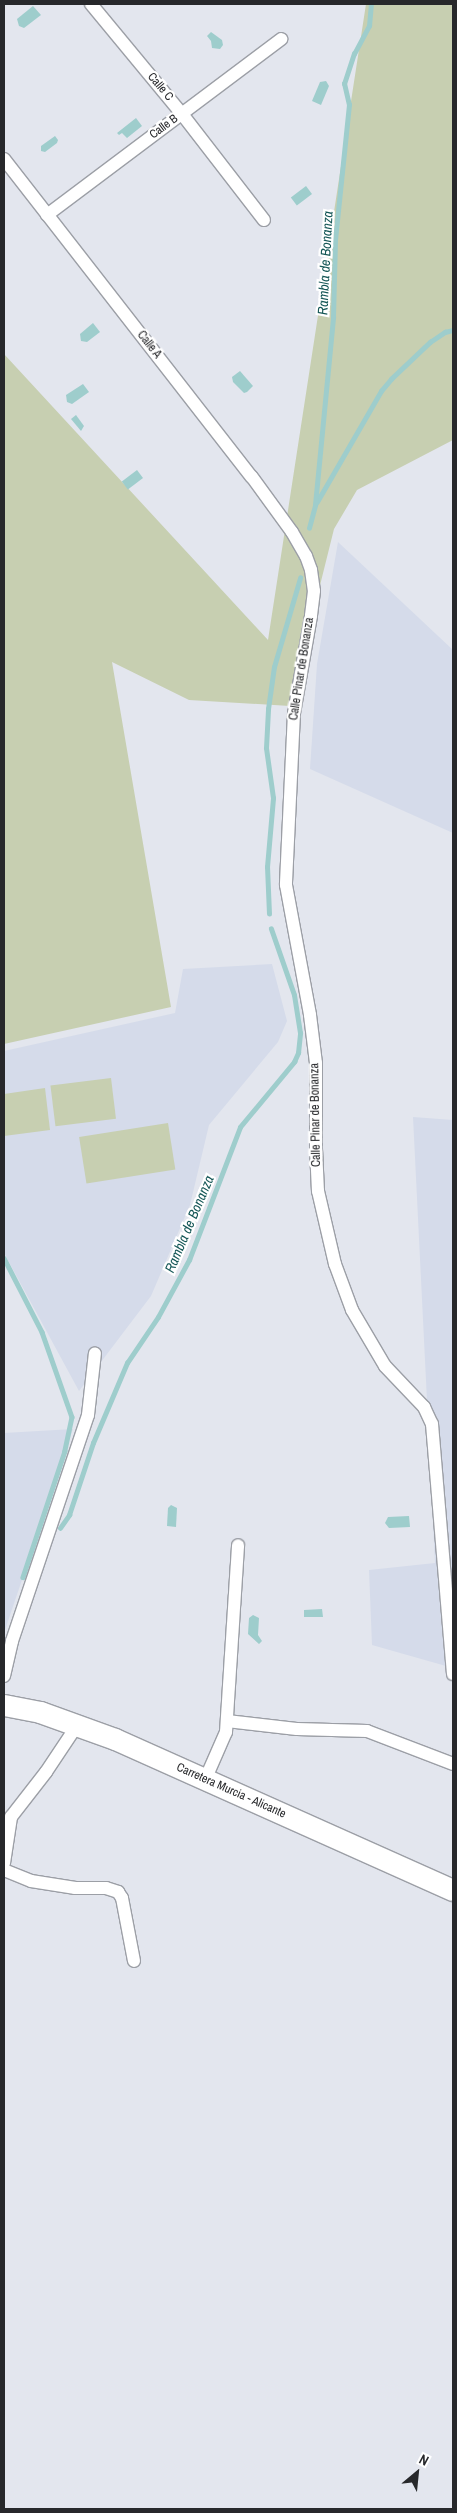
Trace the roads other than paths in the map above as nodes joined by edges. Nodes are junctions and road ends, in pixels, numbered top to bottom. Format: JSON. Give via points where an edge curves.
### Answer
{"nodes":[{"id":1,"x":91,"y":4,"type":"edge"},
{"id":2,"x":281,"y":39,"type":"dead end"},
{"id":3,"x":182,"y":114,"type":"junction"},
{"id":4,"x":4,"y":159,"type":"edge"},
{"id":5,"x":48,"y":215,"type":"junction"},
{"id":6,"x":264,"y":220,"type":"dead end"},
{"id":7,"x":292,"y":532,"type":"joint"},
{"id":8,"x":96,"y":1353,"type":"dead end"},
{"id":9,"x":238,"y":1545,"type":"dead end"},
{"id":10,"x":453,"y":1674,"type":"edge"},
{"id":11,"x":4,"y":1676,"type":"edge"},
{"id":12,"x":4,"y":1705,"type":"edge"},
{"id":13,"x":226,"y":1722,"type":"junction"},
{"id":14,"x":78,"y":1724,"type":"junction"},
{"id":15,"x":453,"y":1764,"type":"edge"},
{"id":16,"x":205,"y":1780,"type":"junction"},
{"id":17,"x":4,"y":1862,"type":"edge"},
{"id":18,"x":4,"y":1870,"type":"edge"},
{"id":19,"x":453,"y":1890,"type":"edge"},
{"id":20,"x":134,"y":1960,"type":"dead end"}],
"edges":[{"from":1,"to":3,"type":"street","name":"Calle C"},
{"from":2,"to":3,"type":"street","name":"Calle B"},
{"from":3,"to":5,"type":"street","name":"Calle B"},
{"from":3,"to":6,"type":"street","name":"Calle C"},
{"from":4,"to":5,"type":"street","name":"Calle A"},
{"from":5,"to":7,"type":"street","name":"Calle A"},
{"from":7,"to":10,"type":"street","name":"Calle Pinar de Bonanza","via":[[306,556],[314,591],[294,713],[286,885],[316,1063],[318,1191],[335,1264],[352,1310],[385,1366],[424,1407],[432,1424]]},
{"from":8,"to":11,"type":"street","via":[[88,1415],[12,1641]]},
{"from":9,"to":13,"type":"street"},
{"from":12,"to":14,"type":"highway","name":"Carretera Murcia - Alicante"},
{"from":13,"to":15,"type":"street","via":[[367,1731]]},
{"from":13,"to":16,"type":"street","via":[[226,1732]]},
{"from":14,"to":16,"type":"highway","name":"Carretera Murcia - Alicante"},
{"from":14,"to":17,"type":"street","via":[[11,1817]]},
{"from":16,"to":19,"type":"highway","name":"Carretera Murcia - Alicante"},
{"from":18,"to":20,"type":"street","via":[[31,1881],[118,1892],[122,1898]]}]}
